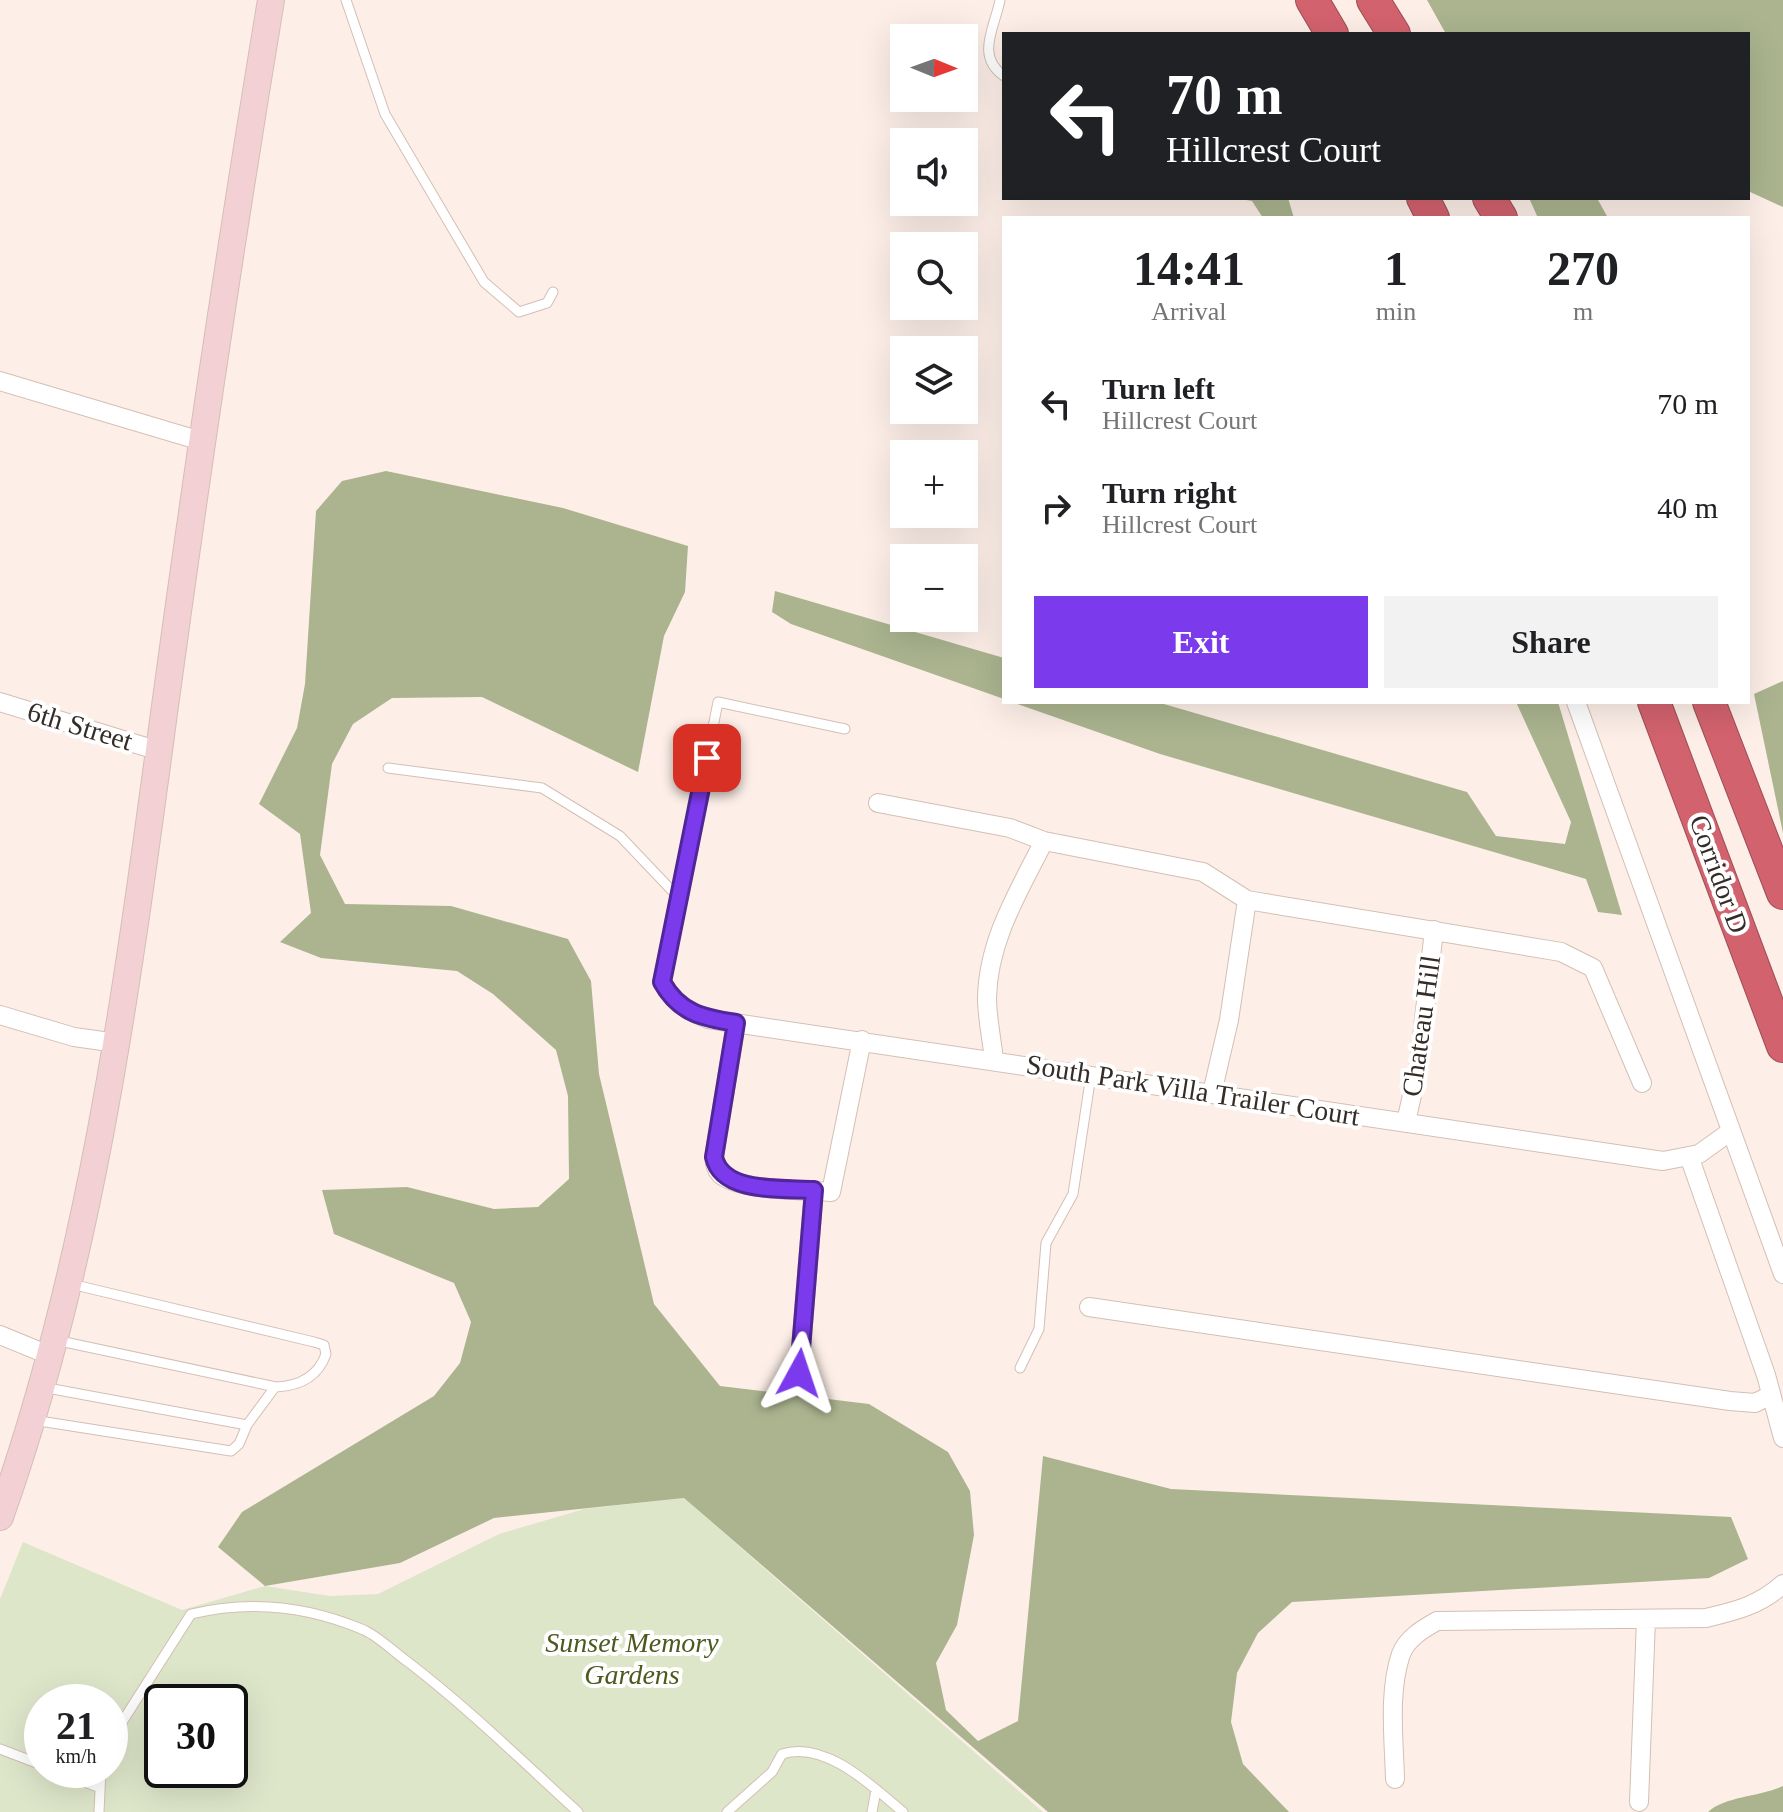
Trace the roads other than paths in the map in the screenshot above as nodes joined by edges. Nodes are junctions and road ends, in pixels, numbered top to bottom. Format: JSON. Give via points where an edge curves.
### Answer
{"nodes":[{"id":1,"x":271,"y":0,"type":"edge"},
{"id":2,"x":346,"y":0,"type":"edge"},
{"id":3,"x":1000,"y":0,"type":"edge"},
{"id":4,"x":1312,"y":0,"type":"edge"},
{"id":5,"x":1373,"y":0,"type":"edge"},
{"id":6,"x":1331,"y":32,"type":"edge"},
{"id":7,"x":1393,"y":32,"type":"edge"},
{"id":8,"x":1002,"y":73,"type":"edge"},
{"id":9,"x":553,"y":292,"type":"dead end"},
{"id":10,"x":0,"y":381,"type":"edge"},
{"id":11,"x":201,"y":441,"type":"junction"},
{"id":12,"x":0,"y":702,"type":"edge"},
{"id":13,"x":1577,"y":704,"type":"edge"},
{"id":14,"x":1655,"y":704,"type":"edge"},
{"id":15,"x":1710,"y":704,"type":"edge"},
{"id":16,"x":845,"y":729,"type":"dead end"},
{"id":17,"x":159,"y":751,"type":"junction"},
{"id":18,"x":388,"y":768,"type":"dead end"},
{"id":19,"x":878,"y":803,"type":"dead end"},
{"id":20,"x":1044,"y":841,"type":"junction"},
{"id":21,"x":1783,"y":893,"type":"edge"},
{"id":22,"x":678,"y":897,"type":"junction"},
{"id":23,"x":1247,"y":900,"type":"junction"},
{"id":24,"x":1434,"y":930,"type":"junction"},
{"id":25,"x":662,"y":982,"type":"joint"},
{"id":26,"x":0,"y":1015,"type":"edge"},
{"id":27,"x":736,"y":1023,"type":"junction"},
{"id":28,"x":862,"y":1040,"type":"junction"},
{"id":29,"x":117,"y":1043,"type":"junction"},
{"id":30,"x":1783,"y":1046,"type":"edge"},
{"id":31,"x":994,"y":1060,"type":"junction"},
{"id":32,"x":1091,"y":1075,"type":"junction"},
{"id":33,"x":1642,"y":1083,"type":"dead end"},
{"id":34,"x":1212,"y":1093,"type":"junction"},
{"id":35,"x":1406,"y":1122,"type":"junction"},
{"id":36,"x":1731,"y":1131,"type":"junction"},
{"id":37,"x":1689,"y":1156,"type":"junction"},
{"id":38,"x":814,"y":1190,"type":"junction"},
{"id":39,"x":1783,"y":1274,"type":"edge"},
{"id":40,"x":68,"y":1283,"type":"junction"},
{"id":41,"x":1089,"y":1307,"type":"dead end"},
{"id":42,"x":0,"y":1335,"type":"edge"},
{"id":43,"x":53,"y":1348,"type":"junction"},
{"id":44,"x":1020,"y":1368,"type":"dead end"},
{"id":45,"x":799,"y":1373,"type":"dead end"},
{"id":46,"x":42,"y":1387,"type":"junction"},
{"id":47,"x":275,"y":1387,"type":"junction"},
{"id":48,"x":1771,"y":1395,"type":"junction"},
{"id":49,"x":33,"y":1420,"type":"junction"},
{"id":50,"x":247,"y":1425,"type":"junction"},
{"id":51,"x":1783,"y":1438,"type":"edge"},
{"id":52,"x":0,"y":1517,"type":"edge"},
{"id":53,"x":1783,"y":1584,"type":"edge"},
{"id":54,"x":1646,"y":1619,"type":"junction"},
{"id":55,"x":128,"y":1713,"type":"edge"},
{"id":56,"x":0,"y":1749,"type":"edge"},
{"id":57,"x":24,"y":1758,"type":"edge"},
{"id":58,"x":1395,"y":1779,"type":"dead end"},
{"id":59,"x":98,"y":1788,"type":"edge"},
{"id":60,"x":876,"y":1790,"type":"junction"},
{"id":61,"x":1639,"y":1802,"type":"dead end"},
{"id":62,"x":99,"y":1812,"type":"edge"},
{"id":63,"x":578,"y":1812,"type":"edge"},
{"id":64,"x":727,"y":1812,"type":"edge"},
{"id":65,"x":872,"y":1812,"type":"edge"},
{"id":66,"x":903,"y":1812,"type":"edge"}],
"edges":[{"from":1,"to":11,"type":"main road"},
{"from":2,"to":9,"type":"lane","via":[[385,114],[484,282],[519,312],[547,303]]},
{"from":3,"to":8,"type":"lane","via":[[987,41],[988,55]]},
{"from":4,"to":6,"type":"highway"},
{"from":5,"to":7,"type":"highway"},
{"from":10,"to":11,"type":"street"},
{"from":11,"to":17,"type":"main road"},
{"from":12,"to":17,"type":"street","name":"6th Street"},
{"from":13,"to":36,"type":"street"},
{"from":14,"to":30,"type":"highway","name":"Corridor D"},
{"from":15,"to":21,"type":"highway","name":"Corridor D"},
{"from":16,"to":22,"type":"lane","via":[[718,702]]},
{"from":17,"to":29,"type":"main road"},
{"from":18,"to":22,"type":"lane","via":[[542,788],[620,836]]},
{"from":19,"to":20,"type":"street","name":"Chateau Hill","via":[[1010,828]]},
{"from":20,"to":23,"type":"street","name":"Chateau Hill","via":[[1203,872]]},
{"from":20,"to":31,"type":"street","via":[[991,958],[987,999]]},
{"from":22,"to":25,"type":"lane"},
{"from":23,"to":24,"type":"street","name":"Chateau Hill"},
{"from":23,"to":34,"type":"street"},
{"from":24,"to":33,"type":"street","name":"Chateau Hill","via":[[1561,952],[1593,968]]},
{"from":24,"to":35,"type":"street","name":"Chateau Hill","via":[[1419,1064]]},
{"from":25,"to":27,"type":"street","name":"South Park Villa Trailer Court","via":[[685,1010]]},
{"from":26,"to":29,"type":"street","via":[[74,1037]]},
{"from":27,"to":28,"type":"street","name":"South Park Villa Trailer Court"},
{"from":27,"to":38,"type":"street","via":[[714,1157],[717,1172],[759,1187]]},
{"from":28,"to":31,"type":"street","name":"South Park Villa Trailer Court"},
{"from":28,"to":38,"type":"street","via":[[831,1192]]},
{"from":29,"to":40,"type":"main road"},
{"from":31,"to":32,"type":"street","name":"South Park Villa Trailer Court"},
{"from":32,"to":34,"type":"street","name":"South Park Villa Trailer Court"},
{"from":32,"to":44,"type":"lane","via":[[1073,1194],[1046,1243],[1039,1329]]},
{"from":34,"to":35,"type":"street","name":"South Park Villa Trailer Court"},
{"from":35,"to":37,"type":"street","name":"South Park Villa Trailer Court","via":[[1663,1161]]},
{"from":36,"to":37,"type":"street","name":"South Park Villa Trailer Court"},
{"from":36,"to":39,"type":"street"},
{"from":37,"to":48,"type":"street"},
{"from":38,"to":45,"type":"street"},
{"from":40,"to":43,"type":"main road"},
{"from":40,"to":47,"type":"lane","via":[[324,1345],[326,1354],[316,1372],[301,1383]]},
{"from":41,"to":48,"type":"street","via":[[1730,1401],[1755,1403]]},
{"from":42,"to":43,"type":"street"},
{"from":43,"to":46,"type":"main road"},
{"from":43,"to":47,"type":"lane"},
{"from":46,"to":49,"type":"main road"},
{"from":46,"to":50,"type":"lane"},
{"from":47,"to":50,"type":"lane"},
{"from":48,"to":51,"type":"street"},
{"from":49,"to":50,"type":"lane","via":[[231,1451]]},
{"from":49,"to":52,"type":"main road"},
{"from":53,"to":54,"type":"street","via":[[1747,1608],[1706,1618]]},
{"from":54,"to":58,"type":"street","via":[[1437,1621],[1417,1632],[1401,1653],[1393,1711]]},
{"from":54,"to":61,"type":"street"},
{"from":55,"to":63,"type":"lane","via":[[191,1614],[263,1605],[318,1615],[366,1631],[448,1692]]},
{"from":56,"to":57,"type":"lane"},
{"from":59,"to":62,"type":"lane"},
{"from":60,"to":64,"type":"lane","via":[[819,1753],[799,1748],[782,1754],[772,1772]]},
{"from":60,"to":65,"type":"lane"},
{"from":60,"to":66,"type":"lane"}]}
